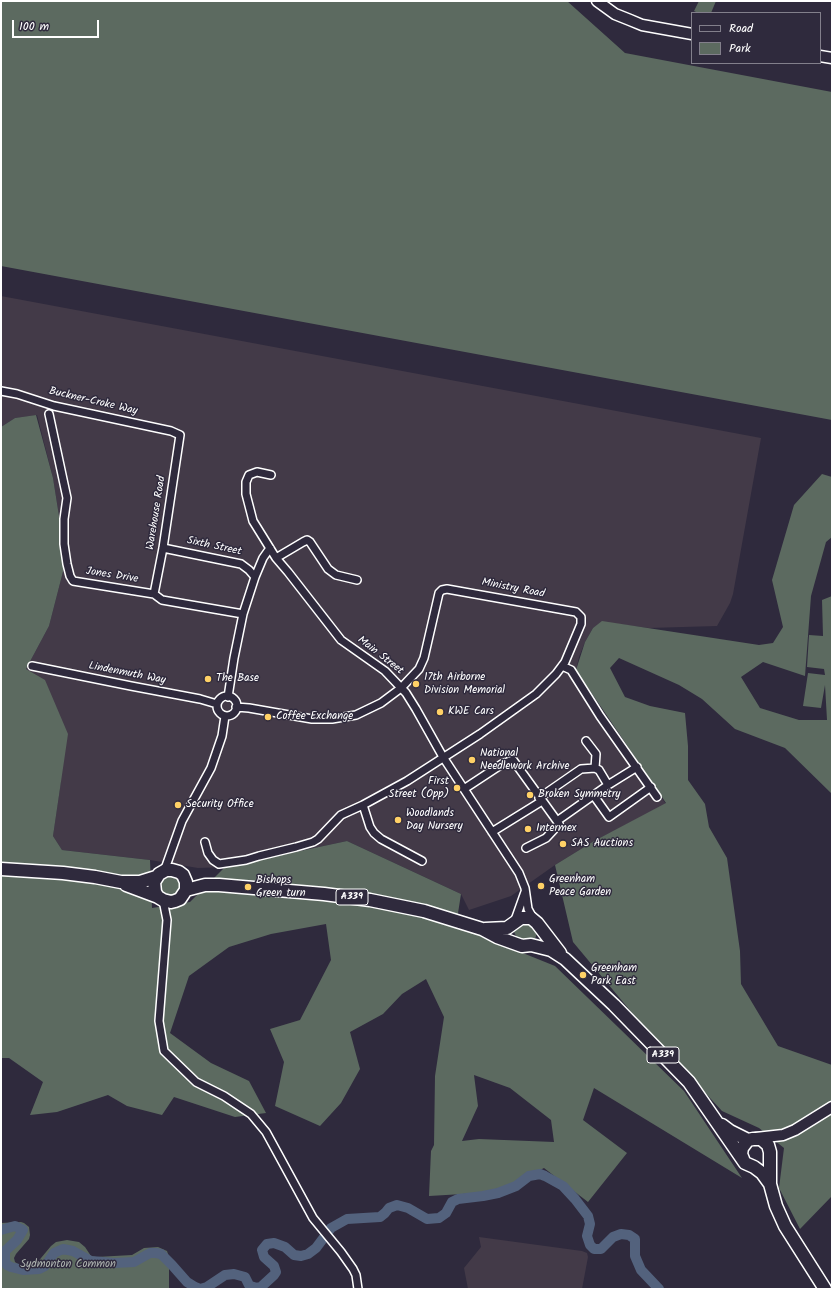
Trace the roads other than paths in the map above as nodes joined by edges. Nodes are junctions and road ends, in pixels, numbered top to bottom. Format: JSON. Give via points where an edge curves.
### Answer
{"nodes":[{"id":1,"x":597,"y":1,"type":"edge"},
{"id":2,"x":691,"y":34,"type":"edge"},
{"id":3,"x":821,"y":56,"type":"edge"},
{"id":4,"x":832,"y":58,"type":"edge"},
{"id":5,"x":1,"y":391,"type":"edge"},
{"id":6,"x":49,"y":414,"type":"dead end"},
{"id":7,"x":180,"y":435,"type":"joint"},
{"id":8,"x":271,"y":475,"type":"dead end"},
{"id":9,"x":163,"y":548,"type":"junction"},
{"id":10,"x":270,"y":548,"type":"junction"},
{"id":11,"x":276,"y":558,"type":"junction"},
{"id":12,"x":255,"y":577,"type":"junction"},
{"id":13,"x":357,"y":580,"type":"dead end"},
{"id":14,"x":154,"y":594,"type":"junction"},
{"id":15,"x":243,"y":614,"type":"junction"},
{"id":16,"x":32,"y":666,"type":"dead end"},
{"id":17,"x":562,"y":666,"type":"junction"},
{"id":18,"x":401,"y":688,"type":"junction"},
{"id":19,"x":228,"y":697,"type":"junction"},
{"id":20,"x":217,"y":704,"type":"junction"},
{"id":21,"x":236,"y":707,"type":"junction"},
{"id":22,"x":225,"y":716,"type":"junction"},
{"id":23,"x":586,"y":741,"type":"dead end"},
{"id":24,"x":442,"y":757,"type":"junction"},
{"id":25,"x":637,"y":767,"type":"junction"},
{"id":26,"x":595,"y":768,"type":"junction"},
{"id":27,"x":608,"y":785,"type":"junction"},
{"id":28,"x":651,"y":787,"type":"junction"},
{"id":29,"x":464,"y":789,"type":"junction"},
{"id":30,"x":594,"y":796,"type":"junction"},
{"id":31,"x":657,"y":797,"type":"dead end"},
{"id":32,"x":541,"y":799,"type":"junction"},
{"id":33,"x":363,"y":805,"type":"junction"},
{"id":34,"x":556,"y":821,"type":"junction"},
{"id":35,"x":492,"y":832,"type":"junction"},
{"id":36,"x":204,"y":842,"type":"dead end"},
{"id":37,"x":526,"y":848,"type":"dead end"},
{"id":38,"x":172,"y":850,"type":"junction"},
{"id":39,"x":422,"y":861,"type":"dead end"},
{"id":40,"x":1,"y":869,"type":"edge"},
{"id":41,"x":179,"y":873,"type":"junction"},
{"id":42,"x":160,"y":874,"type":"junction"},
{"id":43,"x":121,"y":882,"type":"junction"},
{"id":44,"x":219,"y":885,"type":"junction"},
{"id":45,"x":186,"y":890,"type":"junction"},
{"id":46,"x":525,"y":892,"type":"junction"},
{"id":47,"x":160,"y":898,"type":"junction"},
{"id":48,"x":175,"y":901,"type":"junction"},
{"id":49,"x":167,"y":920,"type":"junction"},
{"id":50,"x":536,"y":922,"type":"junction"},
{"id":51,"x":513,"y":924,"type":"junction"},
{"id":52,"x":482,"y":929,"type":"junction"},
{"id":53,"x":524,"y":945,"type":"junction"},
{"id":54,"x":565,"y":959,"type":"junction"},
{"id":55,"x":832,"y":1107,"type":"edge"},
{"id":56,"x":715,"y":1118,"type":"junction"},
{"id":57,"x":783,"y":1135,"type":"junction"},
{"id":58,"x":752,"y":1139,"type":"junction"},
{"id":59,"x":770,"y":1154,"type":"junction"},
{"id":60,"x":743,"y":1159,"type":"junction"},
{"id":61,"x":754,"y":1167,"type":"junction"},
{"id":62,"x":770,"y":1184,"type":"junction"},
{"id":63,"x":358,"y":1289,"type":"edge"},
{"id":64,"x":825,"y":1289,"type":"edge"}],
"edges":[{"from":1,"to":2,"type":"street","via":[[615,14],[630,20]]},
{"from":3,"to":4,"type":"street"},
{"from":5,"to":7,"type":"street","name":"Buckner-Croke Way"},
{"from":6,"to":14,"type":"street","name":"Jones Drive","via":[[67,498],[63,527],[70,576],[73,581]]},
{"from":7,"to":9,"type":"street","name":"Warehouse Road"},
{"from":8,"to":10,"type":"street","name":"Main Street","via":[[257,472],[249,475],[246,482],[246,494],[253,521]]},
{"from":9,"to":12,"type":"street","name":"Sixth Street","via":[[241,564]]},
{"from":9,"to":14,"type":"street","name":"Warehouse Road"},
{"from":10,"to":11,"type":"street","name":"Main Street"},
{"from":10,"to":12,"type":"street"},
{"from":11,"to":13,"type":"street","via":[[307,540],[328,569],[336,575]]},
{"from":11,"to":18,"type":"street","name":"Main Street","via":[[341,640],[385,671]]},
{"from":12,"to":15,"type":"street"},
{"from":14,"to":15,"type":"street","name":"Jones Drive","via":[[162,600]]},
{"from":15,"to":19,"type":"street"},
{"from":16,"to":20,"type":"street","name":"Lindenmuth Way"},
{"from":17,"to":18,"type":"street","name":"Ministry Road","via":[[581,624],[581,617],[576,612],[447,588],[439,593],[424,658],[419,669]]},
{"from":17,"to":24,"type":"street","via":[[536,694],[480,734]]},
{"from":17,"to":25,"type":"street","via":[[571,670]]},
{"from":18,"to":21,"type":"street","via":[[368,710],[340,718],[312,719]]},
{"from":18,"to":24,"type":"street","name":"Main Street","via":[[416,709]]},
{"from":19,"to":20,"type":"street","via":[[222,698]]},
{"from":19,"to":21,"type":"street","via":[[233,699]]},
{"from":20,"to":22,"type":"street","via":[[220,713]]},
{"from":21,"to":22,"type":"street","via":[[231,715]]},
{"from":22,"to":38,"type":"street","via":[[222,736],[211,768],[182,821]]},
{"from":23,"to":26,"type":"street","via":[[596,754]]},
{"from":24,"to":29,"type":"street","name":"Main Street"},
{"from":24,"to":33,"type":"street","via":[[407,782]]},
{"from":25,"to":27,"type":"street"},
{"from":25,"to":28,"type":"street"},
{"from":26,"to":27,"type":"street"},
{"from":26,"to":32,"type":"street","via":[[581,769]]},
{"from":27,"to":30,"type":"street"},
{"from":28,"to":30,"type":"street","via":[[609,817]]},
{"from":28,"to":31,"type":"street"},
{"from":29,"to":32,"type":"street","via":[[512,760]]},
{"from":29,"to":35,"type":"street","name":"Main Street"},
{"from":30,"to":34,"type":"street"},
{"from":32,"to":34,"type":"street"},
{"from":32,"to":35,"type":"street"},
{"from":33,"to":36,"type":"street","via":[[341,814],[313,842],[246,860],[219,864],[208,853]]},
{"from":33,"to":39,"type":"street","via":[[374,833]]},
{"from":34,"to":37,"type":"street","via":[[558,824],[546,838]]},
{"from":35,"to":46,"type":"street","name":"Main Street","via":[[519,873]]},
{"from":38,"to":41,"type":"street"},
{"from":38,"to":42,"type":"street"},
{"from":40,"to":43,"type":"highway","via":[[95,877]]},
{"from":41,"to":42,"type":"highway","via":[[169,870]]},
{"from":41,"to":44,"type":"highway","number":"A339"},
{"from":41,"to":45,"type":"highway","via":[[186,882]]},
{"from":42,"to":43,"type":"highway","via":[[140,882]]},
{"from":42,"to":47,"type":"highway","via":[[154,888]]},
{"from":43,"to":47,"type":"highway"},
{"from":44,"to":45,"type":"highway","number":"A339","via":[[205,885]]},
{"from":44,"to":52,"type":"highway","number":"A339","via":[[370,900],[424,911]]},
{"from":45,"to":48,"type":"highway","via":[[180,899]]},
{"from":46,"to":50,"type":"street","name":"Main Street","via":[[528,909]]},
{"from":46,"to":51,"type":"street"},
{"from":47,"to":48,"type":"highway"},
{"from":47,"to":49,"type":"street"},
{"from":48,"to":49,"type":"street"},
{"from":49,"to":63,"type":"street","via":[[159,1021],[164,1052],[196,1082],[251,1114],[266,1132],[313,1218],[353,1269]]},
{"from":50,"to":51,"type":"highway","via":[[526,917]]},
{"from":50,"to":53,"type":"highway","via":[[540,933],[535,943]]},
{"from":50,"to":54,"type":"highway","number":"A339"},
{"from":51,"to":52,"type":"highway","number":"A339","via":[[501,929]]},
{"from":51,"to":53,"type":"highway","via":[[512,938]]},
{"from":52,"to":53,"type":"highway","number":"A339"},
{"from":53,"to":54,"type":"highway","number":"A339","via":[[551,950]]},
{"from":54,"to":56,"type":"highway","number":"A339","via":[[689,1082]]},
{"from":55,"to":57,"type":"street"},
{"from":56,"to":58,"type":"highway","number":"A339","via":[[730,1131]]},
{"from":56,"to":60,"type":"highway","number":"A339"},
{"from":57,"to":58,"type":"street"},
{"from":57,"to":59,"type":"street"},
{"from":58,"to":59,"type":"highway","via":[[764,1141],[769,1147]]},
{"from":58,"to":60,"type":"highway","via":[[742,1148]]},
{"from":59,"to":61,"type":"highway","via":[[765,1163]]},
{"from":59,"to":62,"type":"highway"},
{"from":60,"to":61,"type":"highway","via":[[749,1166]]},
{"from":61,"to":62,"type":"highway"},
{"from":62,"to":64,"type":"highway","via":[[785,1226]]}]}
